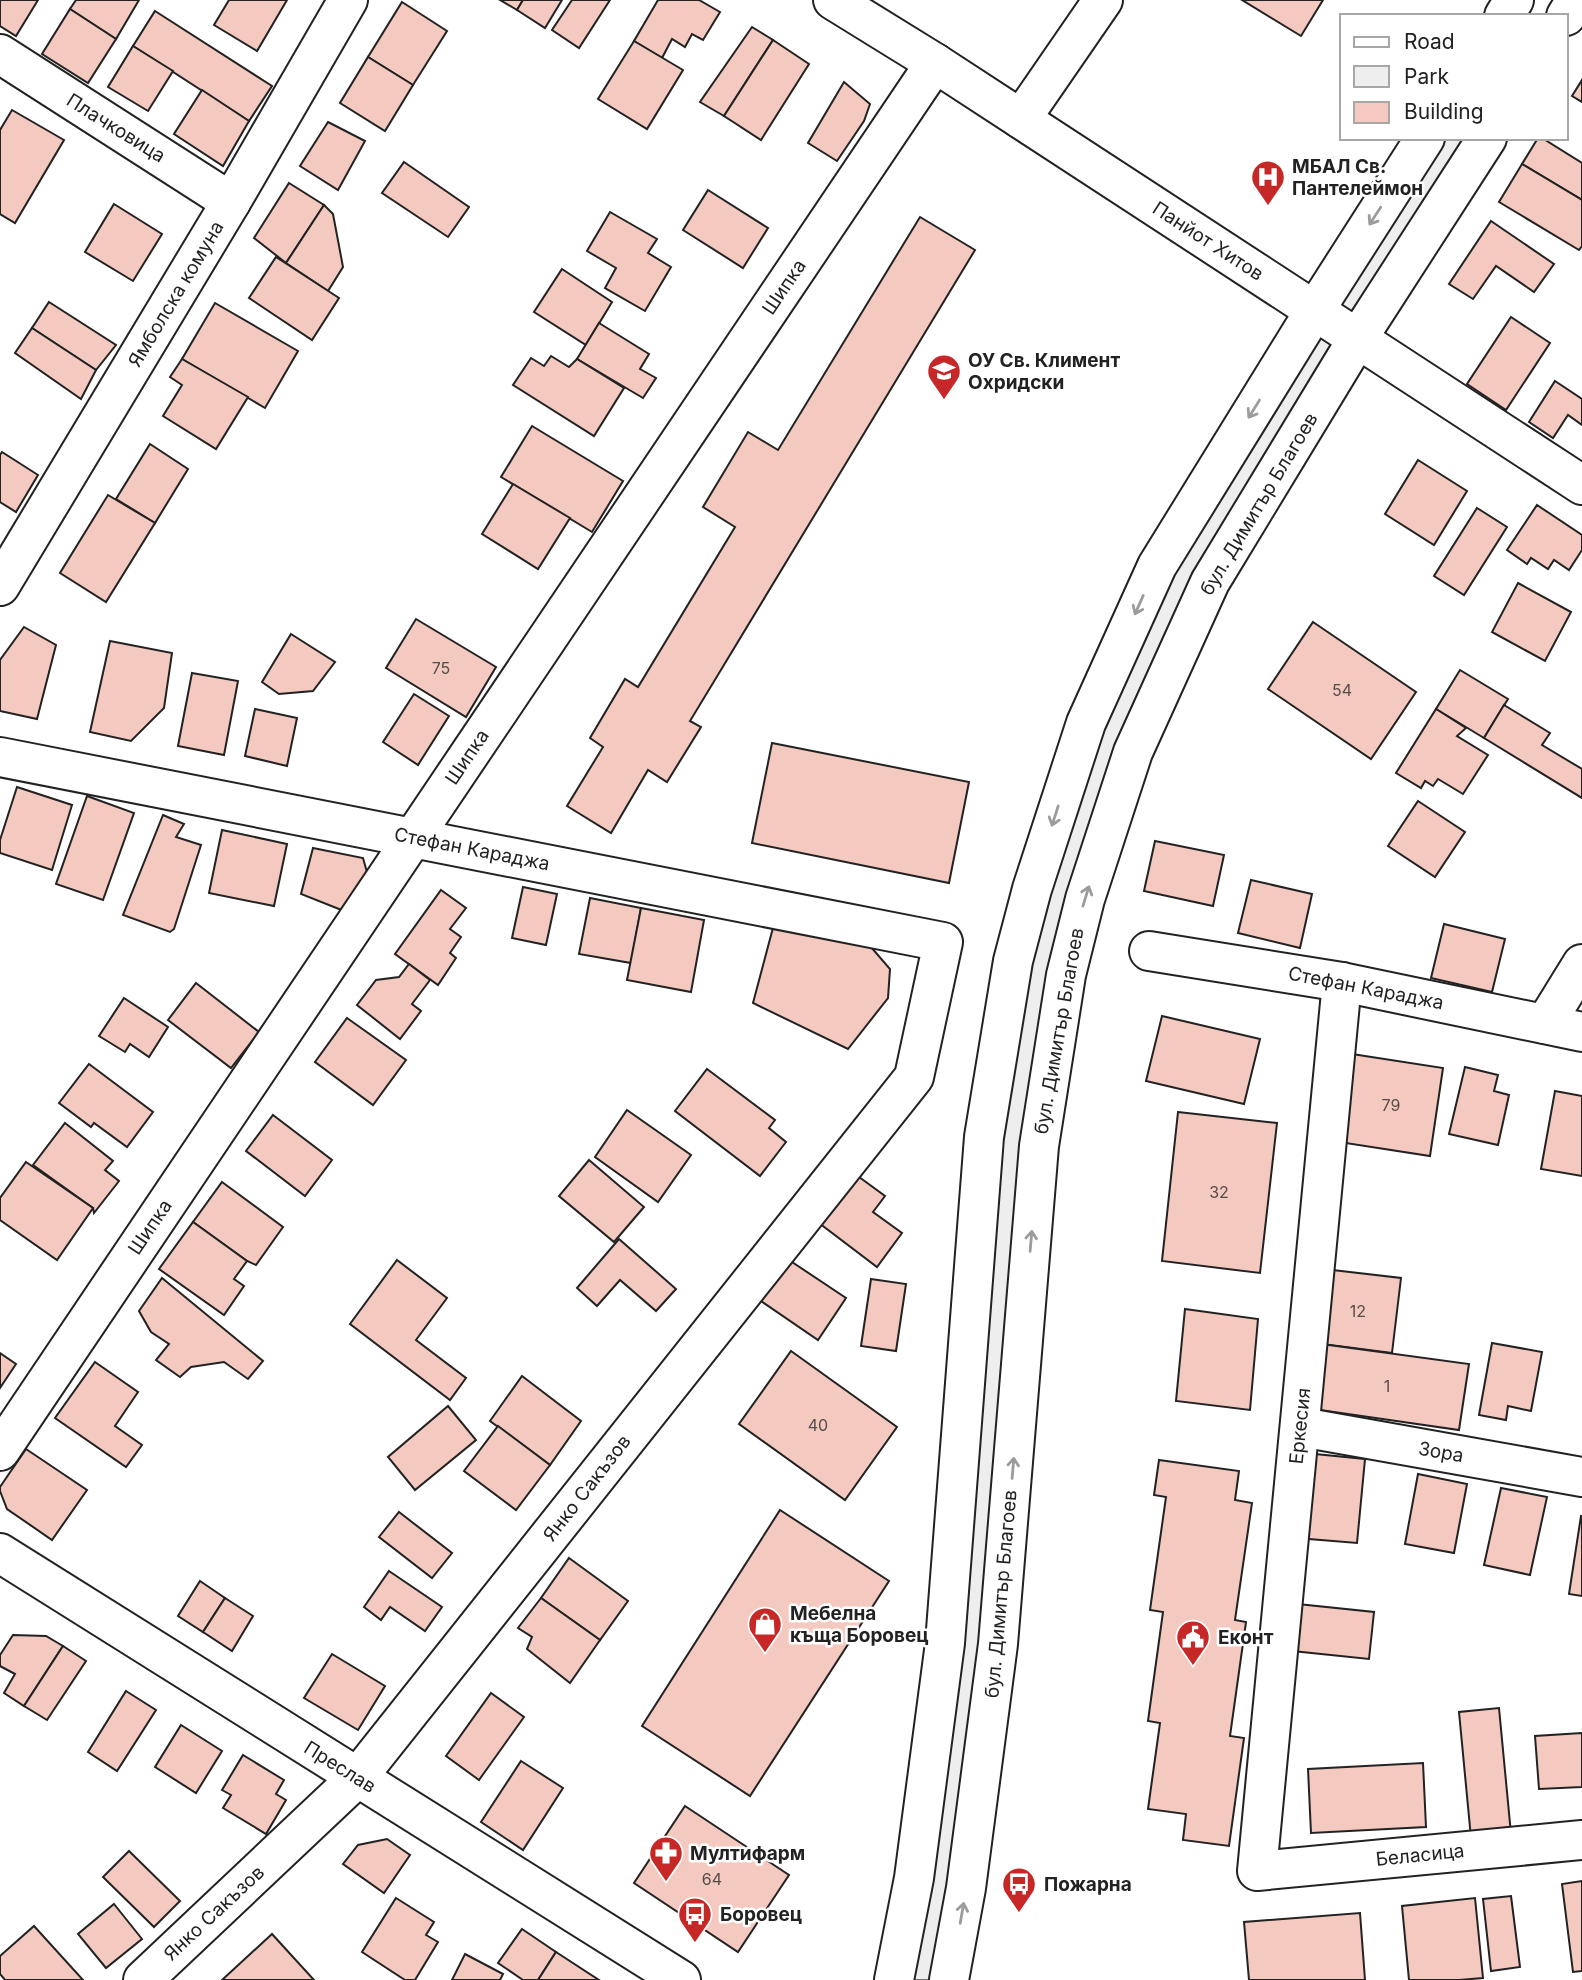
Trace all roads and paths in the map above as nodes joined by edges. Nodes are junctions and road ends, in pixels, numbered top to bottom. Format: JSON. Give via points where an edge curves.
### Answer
{"nodes":[{"id":1,"x":348,"y":0,"type":"edge"},
{"id":2,"x":833,"y":0,"type":"edge"},
{"id":3,"x":1102,"y":0,"type":"edge"},
{"id":4,"x":0,"y":54,"type":"edge"},
{"id":5,"x":935,"y":63,"type":"junction"},
{"id":6,"x":1021,"y":120,"type":"junction"},
{"id":7,"x":1424,"y":140,"type":"edge"},
{"id":8,"x":1486,"y":140,"type":"edge"},
{"id":9,"x":231,"y":202,"type":"junction"},
{"id":10,"x":1315,"y":310,"type":"junction"},
{"id":11,"x":1358,"y":338,"type":"junction"},
{"id":12,"x":1582,"y":485,"type":"edge"},
{"id":13,"x":0,"y":586,"type":"edge"},
{"id":14,"x":0,"y":757,"type":"edge"},
{"id":15,"x":412,"y":837,"type":"junction"},
{"id":16,"x":943,"y":942,"type":"joint"},
{"id":17,"x":1149,"y":951,"type":"dead end"},
{"id":18,"x":1582,"y":964,"type":"edge"},
{"id":19,"x":1342,"y":982,"type":"junction"},
{"id":20,"x":1545,"y":1024,"type":"junction"},
{"id":21,"x":1582,"y":1031,"type":"edge"},
{"id":22,"x":1301,"y":1427,"type":"junction"},
{"id":23,"x":0,"y":1451,"type":"edge"},
{"id":24,"x":1582,"y":1477,"type":"edge"},
{"id":25,"x":0,"y":1553,"type":"edge"},
{"id":26,"x":357,"y":1778,"type":"junction"},
{"id":27,"x":1582,"y":1840,"type":"edge"},
{"id":28,"x":1257,"y":1871,"type":"joint"},
{"id":29,"x":143,"y":1980,"type":"edge"},
{"id":30,"x":681,"y":1980,"type":"edge"},
{"id":31,"x":894,"y":1980,"type":"edge"},
{"id":32,"x":949,"y":1980,"type":"edge"}],
"edges":[{"from":1,"to":9,"type":"street","name":"Ямболска комуна"},
{"from":2,"to":5,"type":"street","name":"Панйот Хитов"},
{"from":3,"to":6,"type":"street"},
{"from":4,"to":9,"type":"street","name":"Плачковица"},
{"from":5,"to":6,"type":"street","name":"Панйот Хитов"},
{"from":5,"to":15,"type":"street","name":"Шипка"},
{"from":6,"to":10,"type":"street","name":"Панйот Хитов"},
{"from":7,"to":10,"type":"street","one_way":true},
{"from":8,"to":11,"type":"street","name":"бул. Димитър Благоев"},
{"from":9,"to":13,"type":"street","name":"Ямболска комуна"},
{"from":10,"to":11,"type":"street","name":"Панйот Хитов"},
{"from":10,"to":31,"type":"street","one_way":true,"via":[[1157,566],[1086,723],[1013,961],[984,1137],[945,1643],[915,1878]]},
{"from":11,"to":12,"type":"street","name":"Панйот Хитов"},
{"from":32,"to":11,"type":"street","name":"бул. Димитър Благоев","one_way":true,"via":[[966,1888],[998,1644],[1039,1146],[1066,975],[1085,899],[1133,752],[1210,582]]},
{"from":14,"to":15,"type":"street","name":"Стефан Караджа"},
{"from":15,"to":16,"type":"street","name":"Стефан Караджа"},
{"from":15,"to":23,"type":"street","name":"Шипка"},
{"from":16,"to":26,"type":"street","name":"Янко Сакъзов","via":[[914,1077]]},
{"from":17,"to":19,"type":"street","name":"Стефан Караджа"},
{"from":18,"to":20,"type":"street"},
{"from":19,"to":20,"type":"street","name":"Стефан Караджа"},
{"from":19,"to":22,"type":"street","name":"Еркесия"},
{"from":20,"to":21,"type":"street","name":"Стефан Караджа"},
{"from":22,"to":24,"type":"street","name":"Зора"},
{"from":22,"to":28,"type":"street","name":"Еркесия"},
{"from":25,"to":26,"type":"street","name":"Преслав"},
{"from":26,"to":29,"type":"street","name":"Янко Сакъзов"},
{"from":26,"to":30,"type":"street","name":"Преслав"},
{"from":27,"to":28,"type":"street","name":"Беласица"}]}
